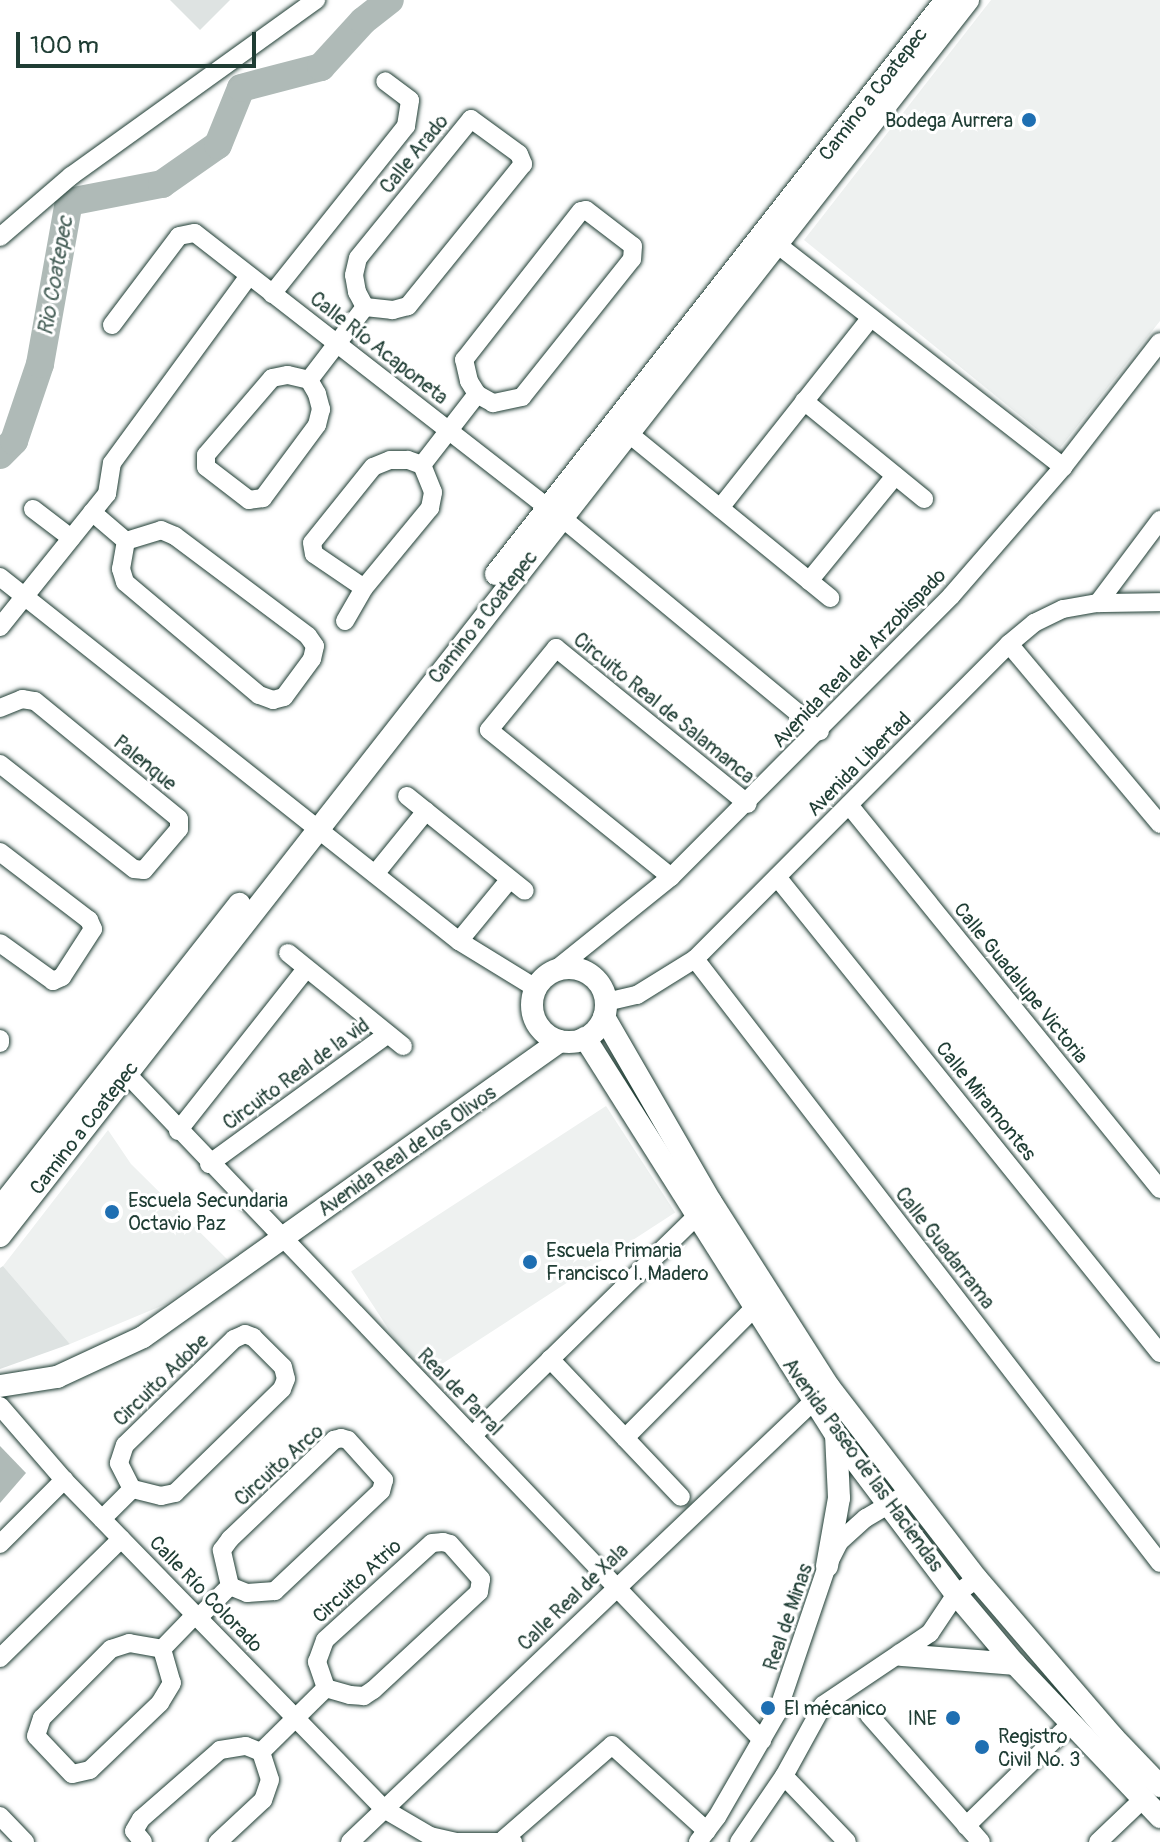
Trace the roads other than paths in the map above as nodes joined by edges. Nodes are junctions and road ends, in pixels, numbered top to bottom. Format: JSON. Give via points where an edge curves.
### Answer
{"nodes":[{"id":1,"x":316,"y":0,"type":"edge"},
{"id":2,"x":946,"y":0,"type":"edge"},
{"id":3,"x":968,"y":0,"type":"edge"},
{"id":4,"x":385,"y":81,"type":"dead end"},
{"id":5,"x":0,"y":236,"type":"edge"},
{"id":6,"x":770,"y":238,"type":"junction"},
{"id":7,"x":249,"y":276,"type":"junction"},
{"id":8,"x":272,"y":294,"type":"junction"},
{"id":9,"x":365,"y":307,"type":"junction"},
{"id":10,"x":870,"y":319,"type":"junction"},
{"id":11,"x":112,"y":325,"type":"dead end"},
{"id":12,"x":1160,"y":342,"type":"edge"},
{"id":13,"x":339,"y":343,"type":"junction"},
{"id":14,"x":309,"y":380,"type":"junction"},
{"id":15,"x":477,"y":394,"type":"junction"},
{"id":16,"x":804,"y":401,"type":"junction"},
{"id":17,"x":449,"y":430,"type":"junction"},
{"id":18,"x":628,"y":433,"type":"junction"},
{"id":19,"x":422,"y":465,"type":"junction"},
{"id":20,"x":1063,"y":467,"type":"junction"},
{"id":21,"x":895,"y":476,"type":"junction"},
{"id":22,"x":924,"y":499,"type":"dead end"},
{"id":23,"x":720,"y":508,"type":"junction"},
{"id":24,"x":33,"y":509,"type":"dead end"},
{"id":25,"x":92,"y":512,"type":"junction"},
{"id":26,"x":555,"y":512,"type":"junction"},
{"id":27,"x":1160,"y":520,"type":"edge"},
{"id":28,"x":71,"y":538,"type":"junction"},
{"id":29,"x":126,"y":541,"type":"junction"},
{"id":30,"x":0,"y":577,"type":"edge"},
{"id":31,"x":809,"y":581,"type":"junction"},
{"id":32,"x":364,"y":588,"type":"junction"},
{"id":33,"x":24,"y":597,"type":"junction"},
{"id":34,"x":830,"y":598,"type":"dead end"},
{"id":35,"x":1160,"y":602,"type":"edge"},
{"id":36,"x":1098,"y":603,"type":"junction"},
{"id":37,"x":345,"y":621,"type":"dead end"},
{"id":38,"x":0,"y":627,"type":"edge"},
{"id":39,"x":1009,"y":644,"type":"junction"},
{"id":40,"x":0,"y":708,"type":"edge"},
{"id":41,"x":820,"y":731,"type":"junction"},
{"id":42,"x":0,"y":764,"type":"edge"},
{"id":43,"x":407,"y":796,"type":"dead end"},
{"id":44,"x":748,"y":804,"type":"junction"},
{"id":45,"x":849,"y":805,"type":"junction"},
{"id":46,"x":426,"y":811,"type":"junction"},
{"id":47,"x":311,"y":824,"type":"junction"},
{"id":48,"x":1160,"y":824,"type":"edge"},
{"id":49,"x":0,"y":852,"type":"edge"},
{"id":50,"x":375,"y":874,"type":"junction"},
{"id":51,"x":671,"y":877,"type":"junction"},
{"id":52,"x":777,"y":877,"type":"junction"},
{"id":53,"x":510,"y":879,"type":"junction"},
{"id":54,"x":525,"y":891,"type":"dead end"},
{"id":55,"x":459,"y":941,"type":"junction"},
{"id":56,"x":0,"y":943,"type":"edge"},
{"id":57,"x":288,"y":953,"type":"dead end"},
{"id":58,"x":695,"y":959,"type":"junction"},
{"id":59,"x":306,"y":969,"type":"junction"},
{"id":60,"x":554,"y":971,"type":"junction"},
{"id":61,"x":537,"y":989,"type":"junction"},
{"id":62,"x":605,"y":1009,"type":"junction"},
{"id":63,"x":585,"y":1038,"type":"junction"},
{"id":64,"x":560,"y":1041,"type":"junction"},
{"id":65,"x":126,"y":1073,"type":"junction"},
{"id":66,"x":178,"y":1131,"type":"junction"},
{"id":67,"x":209,"y":1164,"type":"junction"},
{"id":68,"x":1160,"y":1189,"type":"edge"},
{"id":69,"x":703,"y":1210,"type":"junction"},
{"id":70,"x":2,"y":1221,"type":"edge"},
{"id":71,"x":283,"y":1239,"type":"junction"},
{"id":72,"x":753,"y":1309,"type":"junction"},
{"id":73,"x":1160,"y":1353,"type":"edge"},
{"id":74,"x":550,"y":1359,"type":"junction"},
{"id":75,"x":0,"y":1386,"type":"edge"},
{"id":76,"x":821,"y":1394,"type":"junction"},
{"id":77,"x":0,"y":1406,"type":"edge"},
{"id":78,"x":836,"y":1435,"type":"junction"},
{"id":79,"x":472,"y":1436,"type":"junction"},
{"id":80,"x":625,"y":1438,"type":"junction"},
{"id":81,"x":64,"y":1480,"type":"junction"},
{"id":82,"x":132,"y":1489,"type":"junction"},
{"id":83,"x":910,"y":1492,"type":"junction"},
{"id":84,"x":681,"y":1497,"type":"dead end"},
{"id":85,"x":889,"y":1506,"type":"junction"},
{"id":86,"x":102,"y":1519,"type":"junction"},
{"id":87,"x":121,"y":1539,"type":"junction"},
{"id":88,"x":0,"y":1544,"type":"edge"},
{"id":89,"x":1160,"y":1563,"type":"edge"},
{"id":90,"x":827,"y":1566,"type":"junction"},
{"id":91,"x":977,"y":1579,"type":"junction"},
{"id":92,"x":230,"y":1586,"type":"junction"},
{"id":93,"x":615,"y":1587,"type":"junction"},
{"id":94,"x":956,"y":1594,"type":"junction"},
{"id":95,"x":197,"y":1617,"type":"junction"},
{"id":96,"x":162,"y":1649,"type":"junction"},
{"id":97,"x":901,"y":1655,"type":"junction"},
{"id":98,"x":0,"y":1658,"type":"edge"},
{"id":99,"x":1015,"y":1664,"type":"junction"},
{"id":100,"x":326,"y":1688,"type":"junction"},
{"id":101,"x":869,"y":1715,"type":"dead end"},
{"id":102,"x":295,"y":1718,"type":"junction"},
{"id":103,"x":1070,"y":1724,"type":"junction"},
{"id":104,"x":762,"y":1740,"type":"junction"},
{"id":105,"x":261,"y":1752,"type":"junction"},
{"id":106,"x":784,"y":1776,"type":"junction"},
{"id":107,"x":1151,"y":1792,"type":"edge"},
{"id":108,"x":384,"y":1809,"type":"junction"},
{"id":109,"x":0,"y":1816,"type":"edge"},
{"id":110,"x":1160,"y":1817,"type":"edge"},
{"id":111,"x":966,"y":1826,"type":"junction"},
{"id":112,"x":703,"y":1837,"type":"edge"},
{"id":113,"x":508,"y":1841,"type":"edge"},
{"id":114,"x":25,"y":1842,"type":"edge"},
{"id":115,"x":143,"y":1842,"type":"edge"},
{"id":116,"x":218,"y":1842,"type":"edge"},
{"id":117,"x":350,"y":1842,"type":"edge"},
{"id":118,"x":739,"y":1842,"type":"edge"},
{"id":119,"x":847,"y":1842,"type":"edge"},
{"id":120,"x":981,"y":1842,"type":"edge"},
{"id":121,"x":1098,"y":1842,"type":"edge"}],
"edges":[{"from":1,"to":5,"type":"street","via":[[71,176]]},
{"from":2,"to":6,"type":"main road","name":"Camino a Coatepec"},
{"from":3,"to":6,"type":"main road","name":"Camino a Coatepec"},
{"from":4,"to":8,"type":"street","via":[[410,100],[406,126]]},
{"from":6,"to":10,"type":"street"},
{"from":6,"to":18,"type":"main road","name":"Camino a Coatepec"},
{"from":6,"to":26,"type":"main road","name":"Camino a Coatepec"},
{"from":7,"to":8,"type":"street","name":"Calle Río Acaponeta"},
{"from":7,"to":11,"type":"street","name":"Calle Río Acaponeta","via":[[195,233],[179,236]]},
{"from":7,"to":25,"type":"street","via":[[112,463],[107,494]]},
{"from":8,"to":13,"type":"street","name":"Calle Río Acaponeta"},
{"from":9,"to":9,"type":"street","name":"Calle Arado","via":[[408,306],[523,164],[519,154],[477,122],[466,123],[358,258],[354,275]]},
{"from":9,"to":13,"type":"street"},
{"from":10,"to":16,"type":"street"},
{"from":10,"to":20,"type":"street"},
{"from":12,"to":20,"type":"street","name":"Avenida Real del Arzobispado"},
{"from":13,"to":14,"type":"street"},
{"from":13,"to":17,"type":"street","name":"Calle Río Acaponeta"},
{"from":14,"to":14,"type":"street","via":[[272,378],[206,455],[206,467],[249,500],[263,498],[317,425],[321,409]]},
{"from":15,"to":15,"type":"street","via":[[493,403],[522,397],[635,253],[633,246],[581,211],[464,360]]},
{"from":15,"to":17,"type":"street"},
{"from":16,"to":21,"type":"street"},
{"from":16,"to":23,"type":"street"},
{"from":17,"to":19,"type":"street"},
{"from":17,"to":26,"type":"street","name":"Calle Río Acaponeta"},
{"from":18,"to":23,"type":"street"},
{"from":18,"to":26,"type":"main road","name":"Camino a Coatepec"},
{"from":19,"to":32,"type":"street","via":[[433,492],[430,508]]},
{"from":19,"to":32,"type":"street","via":[[390,460],[373,467],[312,543],[314,554]]},
{"from":20,"to":41,"type":"street","name":"Avenida Real del Arzobispado","via":[[951,596]]},
{"from":21,"to":22,"type":"street"},
{"from":21,"to":31,"type":"street"},
{"from":23,"to":31,"type":"street"},
{"from":24,"to":28,"type":"street"},
{"from":25,"to":28,"type":"street"},
{"from":25,"to":29,"type":"street"},
{"from":26,"to":41,"type":"street","name":"Calle Río Acaponeta"},
{"from":26,"to":47,"type":"main road","name":"Camino a Coatepec"},
{"from":27,"to":36,"type":"street"},
{"from":28,"to":33,"type":"street"},
{"from":29,"to":29,"type":"street","via":[[121,569],[125,582],[259,695],[284,697],[312,659],[315,646],[308,636],[175,536],[161,530]]},
{"from":30,"to":33,"type":"street"},
{"from":31,"to":34,"type":"street"},
{"from":32,"to":37,"type":"street"},
{"from":33,"to":38,"type":"street"},
{"from":33,"to":47,"type":"street"},
{"from":35,"to":36,"type":"street","name":"Avenida Libertad"},
{"from":36,"to":39,"type":"street","name":"Avenida Libertad","via":[[1063,609],[1034,623]]},
{"from":39,"to":45,"type":"street","name":"Avenida Libertad"},
{"from":39,"to":48,"type":"street"},
{"from":40,"to":42,"type":"street","name":"Palenque","via":[[22,699],[35,701],[179,819],[179,829],[144,870],[134,869]]},
{"from":41,"to":44,"type":"street","name":"Avenida Real del Arzobispado"},
{"from":43,"to":46,"type":"street"},
{"from":44,"to":51,"type":"street","name":"Avenida Real del Arzobispado"},
{"from":44,"to":51,"type":"street","name":"Circuito Real de Salamanca","via":[[556,648],[489,730]]},
{"from":45,"to":52,"type":"street","name":"Avenida Libertad"},
{"from":45,"to":68,"type":"street","name":"Calle Guadalupe Victoria"},
{"from":46,"to":50,"type":"street"},
{"from":46,"to":53,"type":"street"},
{"from":47,"to":50,"type":"street"},
{"from":47,"to":65,"type":"main road","name":"Camino a Coatepec"},
{"from":47,"to":70,"type":"main road","name":"Camino a Coatepec"},
{"from":49,"to":56,"type":"street","via":[[89,920],[93,929],[62,977],[53,981]]},
{"from":50,"to":55,"type":"street"},
{"from":51,"to":60,"type":"street","name":"Avenida Real del Arzobispado"},
{"from":52,"to":58,"type":"street","name":"Avenida Libertad"},
{"from":52,"to":73,"type":"street","name":"Calle Miramontes"},
{"from":53,"to":54,"type":"street"},
{"from":53,"to":55,"type":"street"},
{"from":55,"to":61,"type":"street"},
{"from":57,"to":59,"type":"street"},
{"from":58,"to":62,"type":"street","name":"Avenida Libertad"},
{"from":58,"to":89,"type":"street","name":"Calle Guadarrama"},
{"from":59,"to":66,"type":"street","name":"Circuito Real de la vid"},
{"from":59,"to":67,"type":"street","name":"Circuito Real de la vid","via":[[396,1040]]},
{"from":60,"to":61,"type":"main road"},
{"from":60,"to":62,"type":"main road","via":[[588,973],[603,991]]},
{"from":61,"to":64,"type":"main road","via":[[534,1017]]},
{"from":62,"to":63,"type":"main road"},
{"from":62,"to":69,"type":"main road","name":"Avenida Paseo de las Haciendas"},
{"from":63,"to":64,"type":"main road"},
{"from":63,"to":69,"type":"main road","name":"Avenida Paseo de las Haciendas"},
{"from":64,"to":71,"type":"main road","name":"Avenida Real de los Olivos"},
{"from":65,"to":66,"type":"street","name":"Real de Parral"},
{"from":65,"to":70,"type":"main road","name":"Camino a Coatepec"},
{"from":66,"to":67,"type":"street","name":"Real de Parral"},
{"from":67,"to":71,"type":"street","name":"Real de Parral"},
{"from":69,"to":72,"type":"main road","name":"Avenida Paseo de las Haciendas"},
{"from":69,"to":74,"type":"street"},
{"from":69,"to":76,"type":"main road","name":"Avenida Paseo de las Haciendas"},
{"from":71,"to":75,"type":"main road","name":"Avenida Real de los Olivos","via":[[143,1337],[57,1377]]},
{"from":71,"to":79,"type":"street","name":"Real de Parral"},
{"from":72,"to":76,"type":"main road","name":"Avenida Paseo de las Haciendas"},
{"from":72,"to":80,"type":"street"},
{"from":74,"to":79,"type":"street"},
{"from":74,"to":80,"type":"street"},
{"from":76,"to":78,"type":"main road","name":"Avenida Paseo de las Haciendas"},
{"from":76,"to":83,"type":"main road","name":"Avenida Paseo de las Haciendas"},
{"from":76,"to":93,"type":"street","name":"Calle Real de Xala"},
{"from":77,"to":81,"type":"street","name":"Calle Río Colorado"},
{"from":78,"to":85,"type":"main road","name":"Avenida Paseo de las Haciendas"},
{"from":78,"to":90,"type":"main road","via":[[839,1498]]},
{"from":79,"to":93,"type":"street","name":"Real de Parral"},
{"from":80,"to":84,"type":"street"},
{"from":81,"to":86,"type":"street","name":"Calle Río Colorado"},
{"from":81,"to":88,"type":"street"},
{"from":82,"to":82,"type":"street","name":"Circuito Adobe","via":[[161,1496],[175,1493],[282,1389],[283,1367],[253,1337],[234,1339],[125,1445],[119,1463]]},
{"from":82,"to":86,"type":"street"},
{"from":83,"to":85,"type":"street","name":"Real de Minas"},
{"from":83,"to":91,"type":"main road","name":"Avenida Paseo de las Haciendas"},
{"from":85,"to":90,"type":"street","name":"Real de Minas","via":[[839,1542]]},
{"from":85,"to":94,"type":"main road","name":"Avenida Paseo de las Haciendas"},
{"from":86,"to":87,"type":"street","name":"Calle Río Colorado"},
{"from":87,"to":95,"type":"street","name":"Calle Río Colorado"},
{"from":87,"to":98,"type":"street"},
{"from":90,"to":104,"type":"street","name":"Real de Minas","via":[[801,1652]]},
{"from":91,"to":94,"type":"street"},
{"from":91,"to":107,"type":"main road","name":"Avenida Paseo de las Haciendas","via":[[1113,1737]]},
{"from":92,"to":92,"type":"street","name":"Circuito Arco","via":[[247,1593],[275,1591],[381,1491],[384,1480],[348,1440],[334,1440],[230,1539],[222,1550]]},
{"from":92,"to":95,"type":"street"},
{"from":93,"to":104,"type":"street","name":"Real de Parral"},
{"from":93,"to":108,"type":"street","name":"Calle Real de Xala"},
{"from":94,"to":97,"type":"street","via":[[930,1633]]},
{"from":94,"to":99,"type":"main road","name":"Avenida Paseo de las Haciendas"},
{"from":95,"to":96,"type":"street"},
{"from":95,"to":102,"type":"street","name":"Calle Río Colorado"},
{"from":96,"to":96,"type":"street","via":[[172,1683],[160,1703],[90,1770],[72,1774],[36,1736],[42,1718],[111,1649],[129,1643]]},
{"from":97,"to":99,"type":"main road"},
{"from":97,"to":106,"type":"street","via":[[823,1705]]},
{"from":99,"to":103,"type":"main road","name":"Avenida Paseo de las Haciendas"},
{"from":100,"to":100,"type":"street","name":"Circuito Atrio","via":[[364,1696],[479,1592],[481,1579],[450,1544],[432,1543],[325,1640],[317,1662]]},
{"from":100,"to":102,"type":"street"},
{"from":101,"to":111,"type":"street"},
{"from":102,"to":105,"type":"street"},
{"from":102,"to":108,"type":"street","name":"Calle Río Colorado"},
{"from":103,"to":107,"type":"main road","name":"Avenida Paseo de las Haciendas"},
{"from":103,"to":111,"type":"street"},
{"from":104,"to":112,"type":"street","name":"Real de Minas"},
{"from":105,"to":115,"type":"street","via":[[246,1746],[220,1750],[141,1819],[134,1831]]},
{"from":105,"to":116,"type":"street","via":[[270,1780],[263,1800]]},
{"from":106,"to":118,"type":"street"},
{"from":106,"to":119,"type":"street"},
{"from":107,"to":110,"type":"main road","name":"Avenida Paseo de las Haciendas"},
{"from":107,"to":121,"type":"street"},
{"from":108,"to":113,"type":"street","name":"Calle Río Colorado","via":[[430,1836],[456,1842]]},
{"from":108,"to":117,"type":"street","name":"Calle Real de Xala"},
{"from":109,"to":114,"type":"street"},
{"from":111,"to":120,"type":"street"},
{"from":112,"to":113,"type":"street","via":[[612,1745]]}]}
